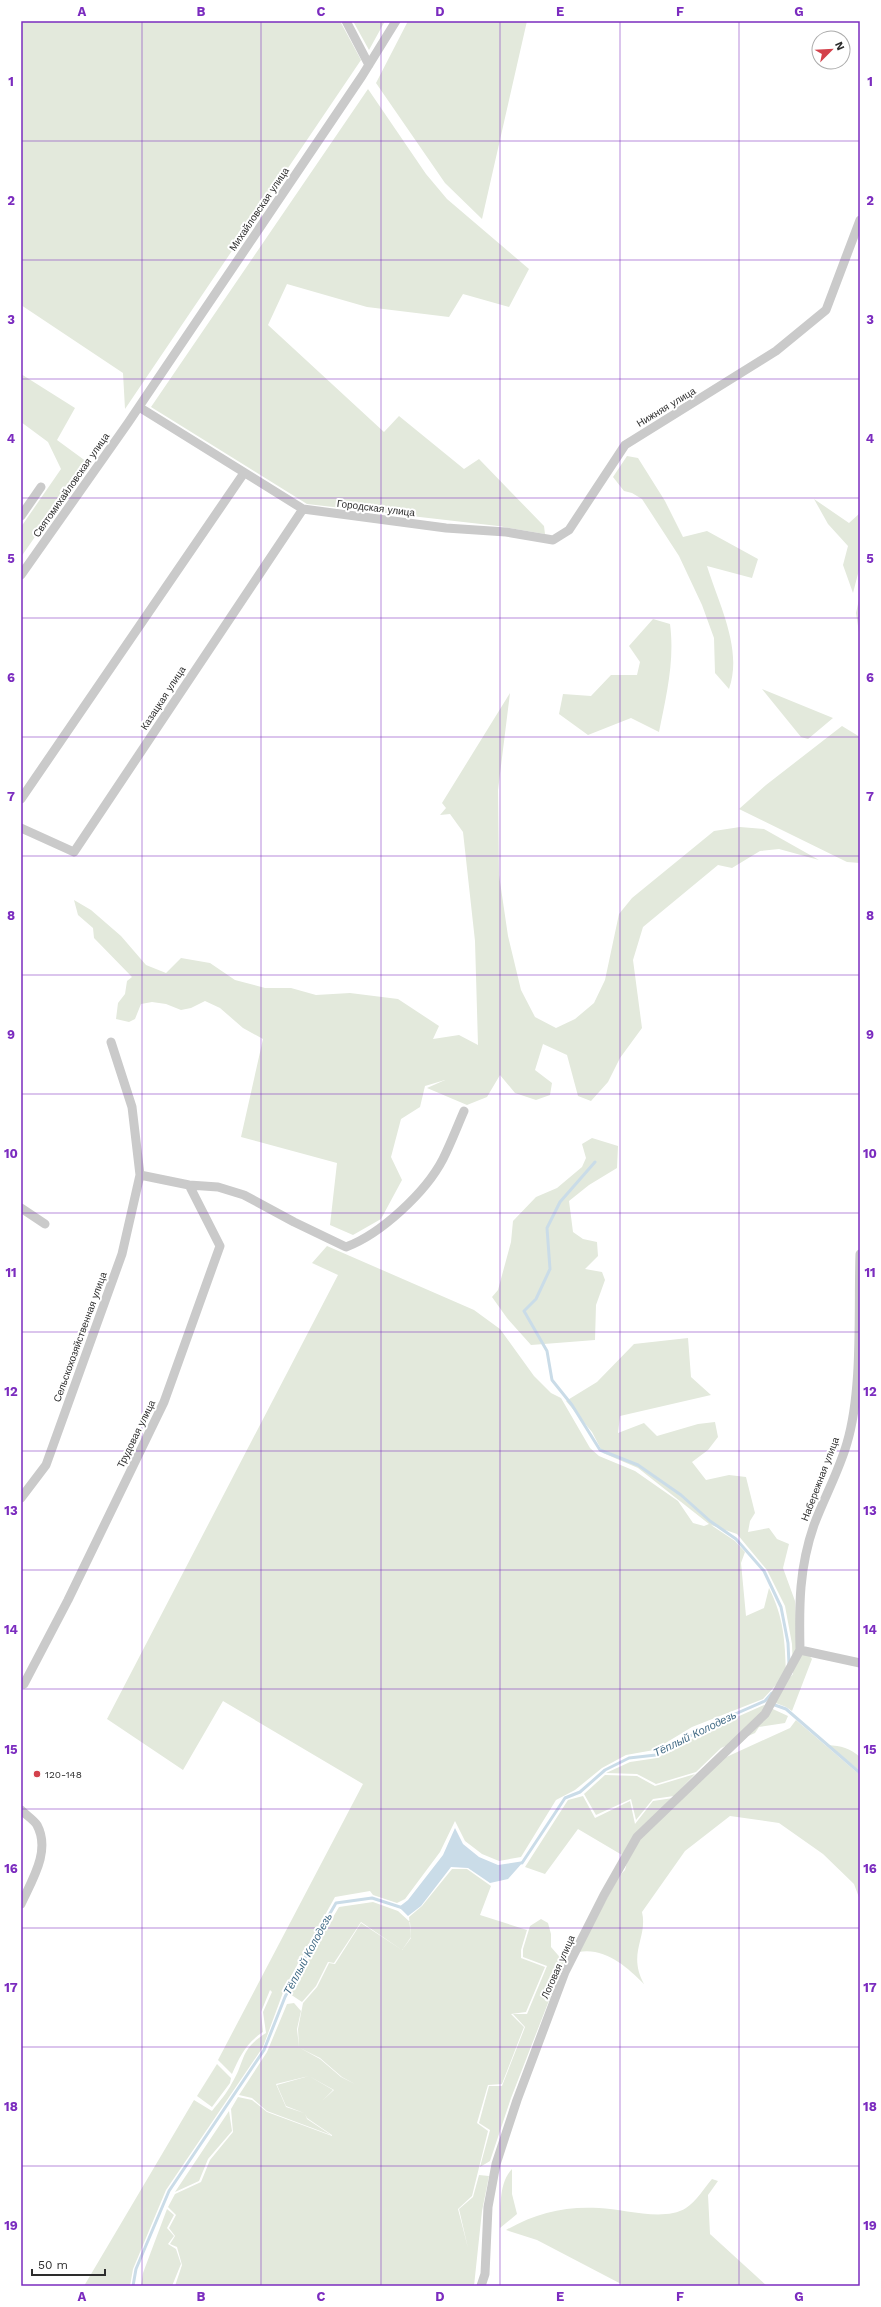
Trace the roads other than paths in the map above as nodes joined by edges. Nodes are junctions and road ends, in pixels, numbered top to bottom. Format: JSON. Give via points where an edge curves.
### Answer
{"nodes":[{"id":1,"x":346,"y":21,"type":"edge"},
{"id":2,"x":396,"y":21,"type":"edge"},
{"id":3,"x":369,"y":65,"type":"junction"},
{"id":4,"x":860,"y":220,"type":"edge"},
{"id":5,"x":139,"y":408,"type":"junction"},
{"id":6,"x":244,"y":473,"type":"junction"},
{"id":7,"x":41,"y":487,"type":"dead end"},
{"id":8,"x":304,"y":510,"type":"junction"},
{"id":9,"x":21,"y":516,"type":"edge"},
{"id":10,"x":446,"y":528,"type":"joint"},
{"id":11,"x":21,"y":575,"type":"edge"},
{"id":12,"x":21,"y":799,"type":"edge"},
{"id":13,"x":21,"y":828,"type":"edge"},
{"id":14,"x":111,"y":1042,"type":"dead end"},
{"id":15,"x":464,"y":1111,"type":"dead end"},
{"id":16,"x":140,"y":1175,"type":"junction"},
{"id":17,"x":189,"y":1185,"type":"junction"},
{"id":18,"x":21,"y":1208,"type":"edge"},
{"id":19,"x":45,"y":1224,"type":"dead end"},
{"id":20,"x":860,"y":1254,"type":"edge"},
{"id":21,"x":21,"y":1498,"type":"edge"},
{"id":22,"x":798,"y":1654,"type":"junction"},
{"id":23,"x":860,"y":1663,"type":"edge"},
{"id":24,"x":24,"y":1684,"type":"dead end"},
{"id":25,"x":21,"y":1810,"type":"edge"},
{"id":26,"x":21,"y":1904,"type":"edge"},
{"id":27,"x":481,"y":2286,"type":"edge"}],
"edges":[{"from":1,"to":3,"type":"street"},
{"from":2,"to":3,"type":"street","name":"Михайловская улица"},
{"from":3,"to":5,"type":"street","name":"Михайловская улица"},
{"from":4,"to":10,"type":"street","name":"Нижняя улица","via":[[826,310],[776,351],[625,446],[568,530],[553,540],[506,532]]},
{"from":5,"to":6,"type":"street"},
{"from":5,"to":11,"type":"street","name":"Святомихайловская улица"},
{"from":6,"to":8,"type":"street"},
{"from":6,"to":12,"type":"street"},
{"from":7,"to":9,"type":"street"},
{"from":8,"to":10,"type":"street","name":"Городская улица"},
{"from":8,"to":13,"type":"street","name":"Казацкая улица","via":[[74,852]]},
{"from":14,"to":16,"type":"street","name":"Сельскохозяйственная улица","via":[[132,1108]]},
{"from":15,"to":17,"type":"street","via":[[442,1160],[414,1198],[389,1222],[358,1243],[346,1246],[244,1195],[218,1187]]},
{"from":16,"to":17,"type":"street"},
{"from":16,"to":21,"type":"street","name":"Сельскохозяйственная улица","via":[[122,1254],[46,1465]]},
{"from":17,"to":24,"type":"street","name":"Трудовая улица","via":[[220,1246],[164,1402],[68,1600]]},
{"from":18,"to":19,"type":"street"},
{"from":20,"to":22,"type":"street","name":"Набережная улица","via":[[853,1415],[847,1444],[814,1527],[803,1567],[799,1593]]},
{"from":22,"to":23,"type":"street"},
{"from":22,"to":27,"type":"street","name":"Логовая улица","via":[[765,1714],[637,1837],[565,1972],[496,2164],[488,2207],[485,2274]]},
{"from":25,"to":26,"type":"street","via":[[36,1824],[43,1846]]}]}
